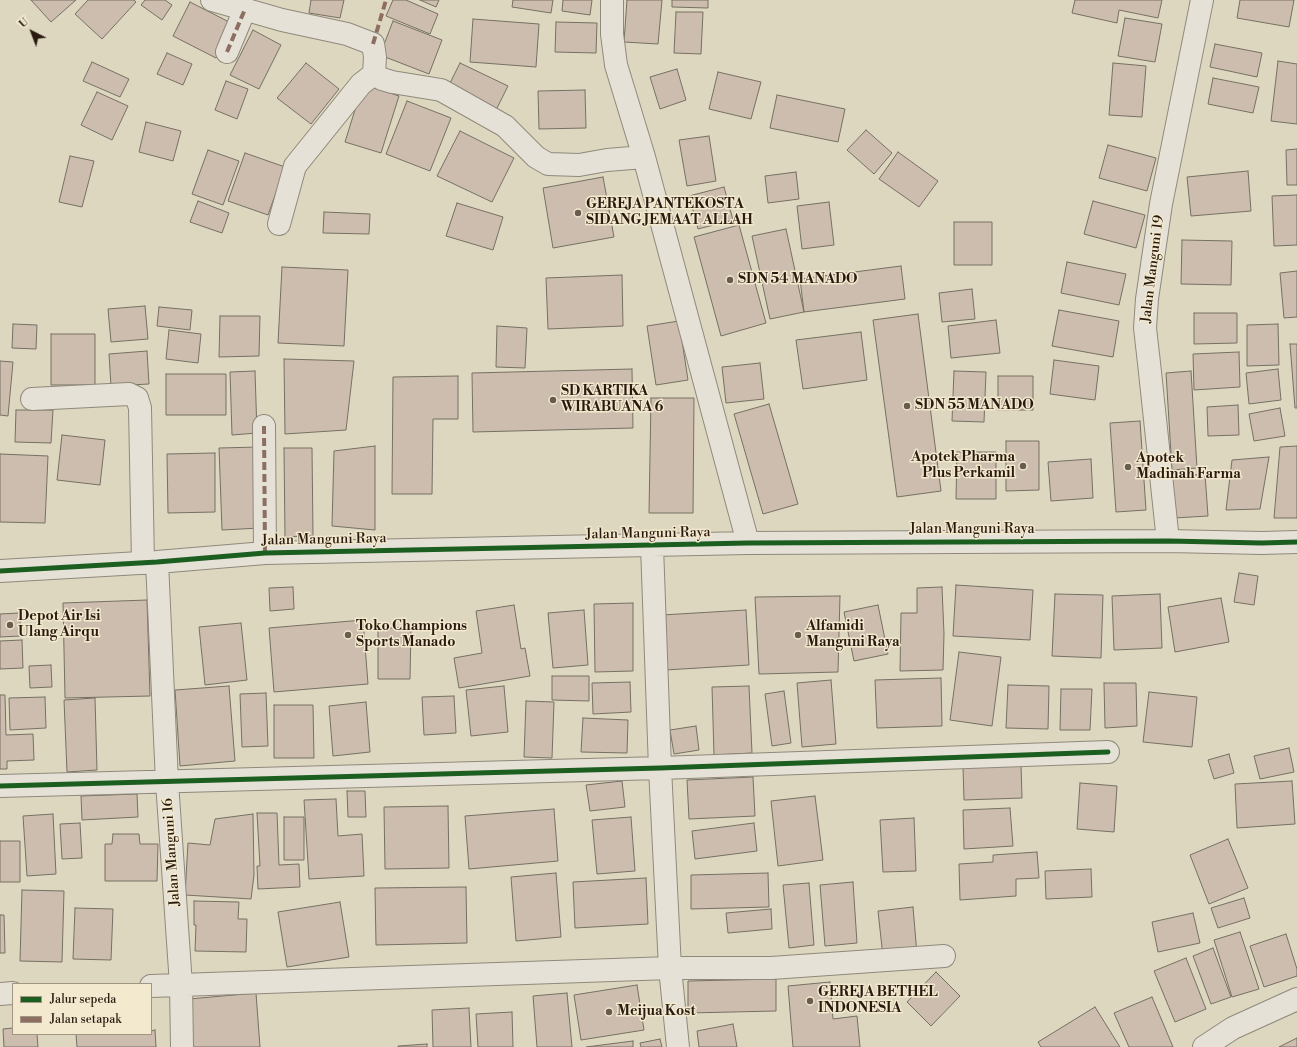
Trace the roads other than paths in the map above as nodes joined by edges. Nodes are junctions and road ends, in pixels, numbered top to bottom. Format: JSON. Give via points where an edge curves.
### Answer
{"nodes":[{"id":1,"x":212,"y":0,"type":"edge"},
{"id":2,"x":612,"y":0,"type":"edge"},
{"id":3,"x":1202,"y":0,"type":"edge"},
{"id":4,"x":245,"y":9,"type":"junction"},
{"id":5,"x":228,"y":52,"type":"dead end"},
{"id":6,"x":374,"y":74,"type":"junction"},
{"id":7,"x":644,"y":157,"type":"junction"},
{"id":8,"x":279,"y":224,"type":"dead end"},
{"id":9,"x":32,"y":400,"type":"dead end"},
{"id":10,"x":264,"y":426,"type":"dead end"},
{"id":11,"x":1168,"y":541,"type":"junction"},
{"id":12,"x":748,"y":543,"type":"junction"},
{"id":13,"x":1280,"y":543,"type":"edge"},
{"id":14,"x":652,"y":546,"type":"junction"},
{"id":15,"x":264,"y":553,"type":"junction"},
{"id":16,"x":150,"y":562,"type":"junction"},
{"id":17,"x":0,"y":571,"type":"edge"},
{"id":18,"x":1108,"y":752,"type":"dead end"},
{"id":19,"x":660,"y":768,"type":"junction"},
{"id":20,"x":167,"y":782,"type":"junction"},
{"id":21,"x":0,"y":786,"type":"edge"},
{"id":22,"x":944,"y":956,"type":"dead end"},
{"id":23,"x":670,"y":968,"type":"junction"},
{"id":24,"x":181,"y":985,"type":"junction"},
{"id":25,"x":152,"y":986,"type":"edge"},
{"id":26,"x":0,"y":994,"type":"edge"},
{"id":27,"x":12,"y":994,"type":"edge"},
{"id":28,"x":1297,"y":999,"type":"edge"},
{"id":29,"x":182,"y":1047,"type":"edge"},
{"id":30,"x":678,"y":1047,"type":"edge"},
{"id":31,"x":1204,"y":1047,"type":"edge"}],
"edges":[{"from":1,"to":4,"type":"street"},
{"from":2,"to":7,"type":"street","via":[[612,34],[616,66]]},
{"from":3,"to":11,"type":"street","name":"Jalan Manguni 19","via":[[1162,204],[1145,328]]},
{"from":4,"to":5,"type":"street"},
{"from":4,"to":6,"type":"street","via":[[347,34],[373,44]]},
{"from":6,"to":7,"type":"street","via":[[392,82],[441,90],[505,126],[536,157],[548,164],[579,165]]},
{"from":6,"to":8,"type":"street","via":[[361,84],[295,166]]},
{"from":7,"to":12,"type":"street"},
{"from":9,"to":16,"type":"street","name":"Jalan Manguni 16","via":[[129,394],[137,398],[140,408]]},
{"from":10,"to":15,"type":"street"},
{"from":11,"to":12,"type":"street","name":"Jalan Manguni Raya"},
{"from":11,"to":13,"type":"street","name":"Jalan Manguni Raya"},
{"from":12,"to":14,"type":"street","name":"Jalan Manguni Raya"},
{"from":14,"to":15,"type":"street","name":"Jalan Manguni Raya"},
{"from":14,"to":19,"type":"street"},
{"from":15,"to":16,"type":"street","name":"Jalan Manguni Raya"},
{"from":16,"to":17,"type":"street","name":"Jalan Manguni Raya"},
{"from":16,"to":20,"type":"street","name":"Jalan Manguni 16"},
{"from":18,"to":19,"type":"street"},
{"from":19,"to":20,"type":"street"},
{"from":19,"to":23,"type":"street"},
{"from":20,"to":21,"type":"street"},
{"from":20,"to":24,"type":"street","name":"Jalan Manguni 16"},
{"from":22,"to":23,"type":"street","via":[[771,968]]},
{"from":23,"to":24,"type":"street"},
{"from":23,"to":30,"type":"street"},
{"from":24,"to":25,"type":"street"},
{"from":24,"to":29,"type":"street","name":"Jalan Manguni 16"},
{"from":26,"to":27,"type":"street"},
{"from":28,"to":31,"type":"street","via":[[1233,1028]]}]}
